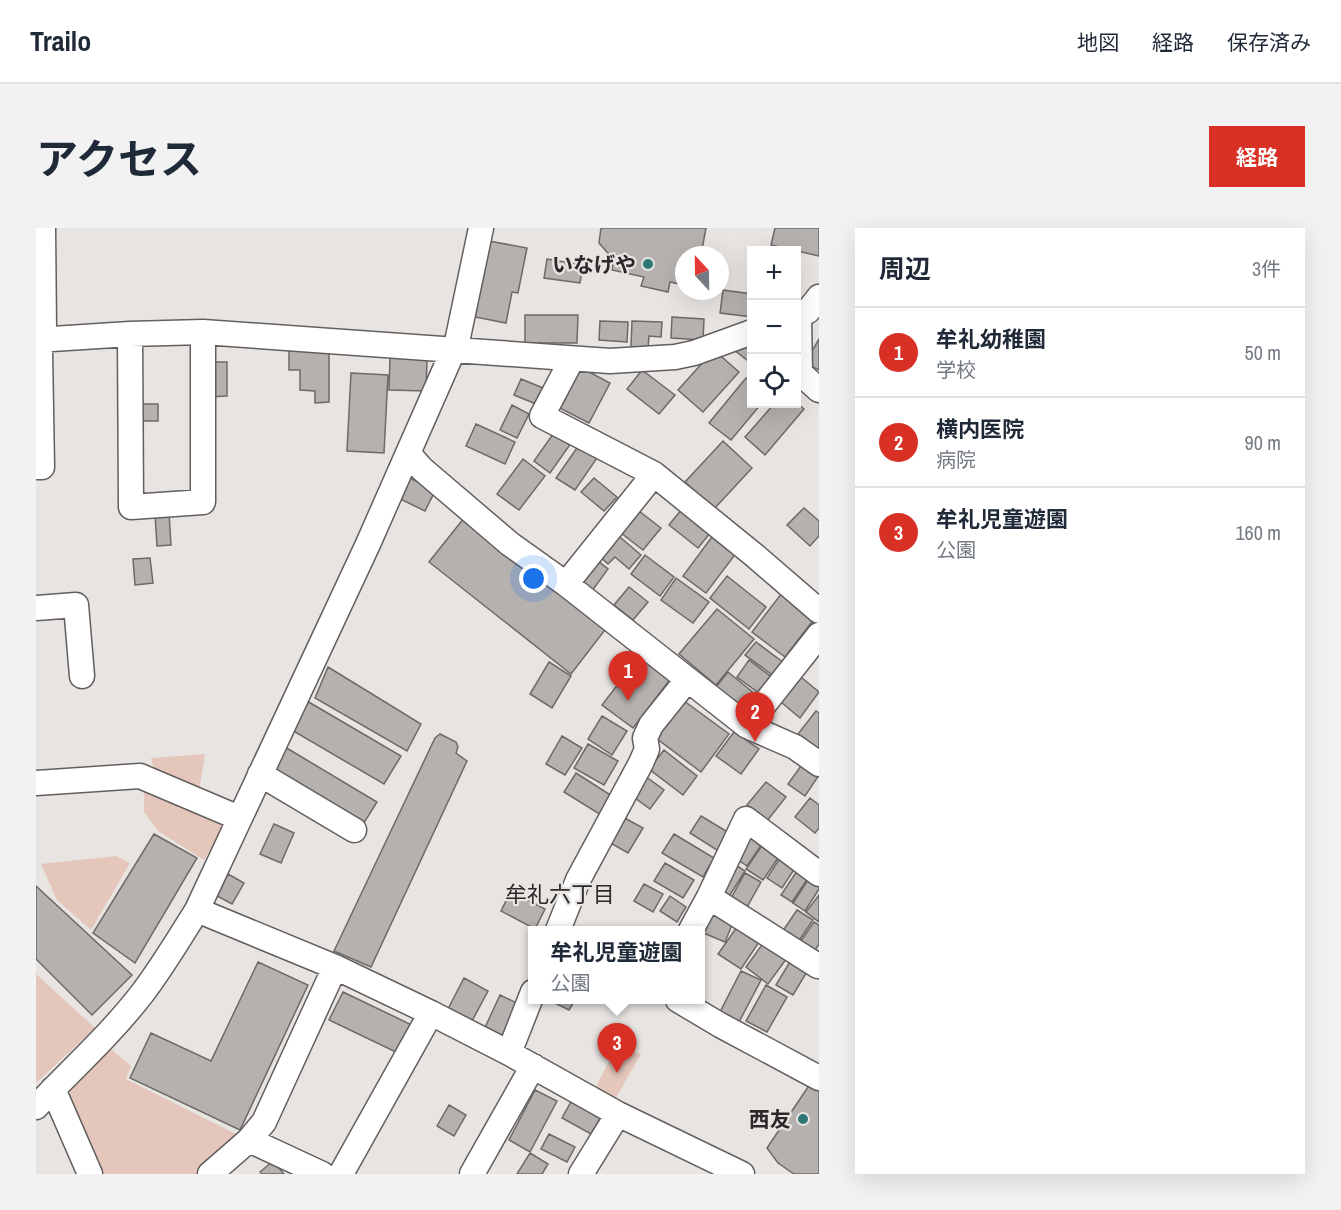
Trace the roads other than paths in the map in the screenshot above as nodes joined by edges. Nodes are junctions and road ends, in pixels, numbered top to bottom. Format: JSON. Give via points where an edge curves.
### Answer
{"nodes":[{"id":1,"x":43,"y":228,"type":"edge"},
{"id":2,"x":481,"y":228,"type":"edge"},
{"id":3,"x":819,"y":297,"type":"edge"},
{"id":4,"x":801,"y":315,"type":"edge"},
{"id":5,"x":203,"y":332,"type":"junction"},
{"id":6,"x":130,"y":334,"type":"junction"},
{"id":7,"x":747,"y":334,"type":"edge"},
{"id":8,"x":39,"y":340,"type":"edge"},
{"id":9,"x":453,"y":351,"type":"junction"},
{"id":10,"x":799,"y":354,"type":"edge"},
{"id":11,"x":572,"y":359,"type":"junction"},
{"id":12,"x":819,"y":390,"type":"edge"},
{"id":13,"x":409,"y":454,"type":"junction"},
{"id":14,"x":36,"y":467,"type":"edge"},
{"id":15,"x":654,"y":474,"type":"junction"},
{"id":16,"x":566,"y":584,"type":"junction"},
{"id":17,"x":36,"y":608,"type":"edge"},
{"id":18,"x":819,"y":611,"type":"edge"},
{"id":19,"x":819,"y":635,"type":"edge"},
{"id":20,"x":82,"y":676,"type":"dead end"},
{"id":21,"x":687,"y":680,"type":"junction"},
{"id":22,"x":747,"y":726,"type":"junction"},
{"id":23,"x":819,"y":764,"type":"edge"},
{"id":24,"x":260,"y":774,"type":"junction"},
{"id":25,"x":36,"y":783,"type":"edge"},
{"id":26,"x":239,"y":818,"type":"junction"},
{"id":27,"x":354,"y":830,"type":"dead end"},
{"id":28,"x":819,"y":874,"type":"edge"},
{"id":29,"x":709,"y":897,"type":"junction"},
{"id":30,"x":197,"y":910,"type":"junction"},
{"id":31,"x":560,"y":926,"type":"edge"},
{"id":32,"x":693,"y":926,"type":"edge"},
{"id":33,"x":819,"y":964,"type":"edge"},
{"id":34,"x":335,"y":967,"type":"junction"},
{"id":35,"x":528,"y":1004,"type":"edge"},
{"id":36,"x":686,"y":1004,"type":"edge"},
{"id":37,"x":431,"y":1013,"type":"junction"},
{"id":38,"x":509,"y":1053,"type":"junction"},
{"id":39,"x":533,"y":1066,"type":"junction"},
{"id":40,"x":819,"y":1078,"type":"edge"},
{"id":41,"x":54,"y":1089,"type":"junction"},
{"id":42,"x":36,"y":1107,"type":"edge"},
{"id":43,"x":618,"y":1114,"type":"junction"},
{"id":44,"x":249,"y":1140,"type":"junction"},
{"id":45,"x":90,"y":1174,"type":"edge"},
{"id":46,"x":210,"y":1174,"type":"edge"},
{"id":47,"x":322,"y":1174,"type":"edge"},
{"id":48,"x":341,"y":1174,"type":"edge"},
{"id":49,"x":472,"y":1174,"type":"edge"},
{"id":50,"x":581,"y":1174,"type":"edge"},
{"id":51,"x":742,"y":1174,"type":"edge"}],
"edges":[{"from":1,"to":8,"type":"street","via":[[44,330]]},
{"from":2,"to":9,"type":"street"},
{"from":3,"to":4,"type":"street"},
{"from":5,"to":6,"type":"street"},
{"from":5,"to":6,"type":"street","via":[[203,502],[131,507]]},
{"from":5,"to":9,"type":"street"},
{"from":6,"to":8,"type":"street"},
{"from":7,"to":11,"type":"street","via":[[675,357]]},
{"from":8,"to":14,"type":"street","via":[[42,467]]},
{"from":9,"to":11,"type":"street"},
{"from":9,"to":13,"type":"street"},
{"from":10,"to":12,"type":"street","via":[[800,373]]},
{"from":11,"to":15,"type":"street","via":[[542,416]]},
{"from":13,"to":16,"type":"street","via":[[510,544]]},
{"from":13,"to":24,"type":"street"},
{"from":15,"to":16,"type":"street"},
{"from":15,"to":18,"type":"street"},
{"from":16,"to":21,"type":"street"},
{"from":17,"to":20,"type":"street","via":[[76,605]]},
{"from":19,"to":22,"type":"street"},
{"from":21,"to":22,"type":"street"},
{"from":21,"to":31,"type":"street","via":[[651,725],[645,738],[648,749],[578,880]]},
{"from":22,"to":23,"type":"street","via":[[795,747]]},
{"from":24,"to":26,"type":"street"},
{"from":24,"to":27,"type":"street"},
{"from":25,"to":26,"type":"street","via":[[140,776]]},
{"from":26,"to":30,"type":"street"},
{"from":28,"to":29,"type":"street","via":[[746,819]]},
{"from":29,"to":32,"type":"street"},
{"from":29,"to":33,"type":"street"},
{"from":30,"to":34,"type":"street"},
{"from":30,"to":41,"type":"street","via":[[140,996]]},
{"from":34,"to":37,"type":"street"},
{"from":34,"to":44,"type":"street","via":[[264,1122]]},
{"from":35,"to":38,"type":"street"},
{"from":36,"to":40,"type":"street"},
{"from":37,"to":38,"type":"street"},
{"from":37,"to":48,"type":"street"},
{"from":38,"to":39,"type":"street"},
{"from":39,"to":43,"type":"street"},
{"from":39,"to":49,"type":"street"},
{"from":41,"to":42,"type":"street"},
{"from":41,"to":45,"type":"street"},
{"from":43,"to":50,"type":"street"},
{"from":43,"to":51,"type":"street"},
{"from":44,"to":46,"type":"street"},
{"from":44,"to":47,"type":"street"}]}
